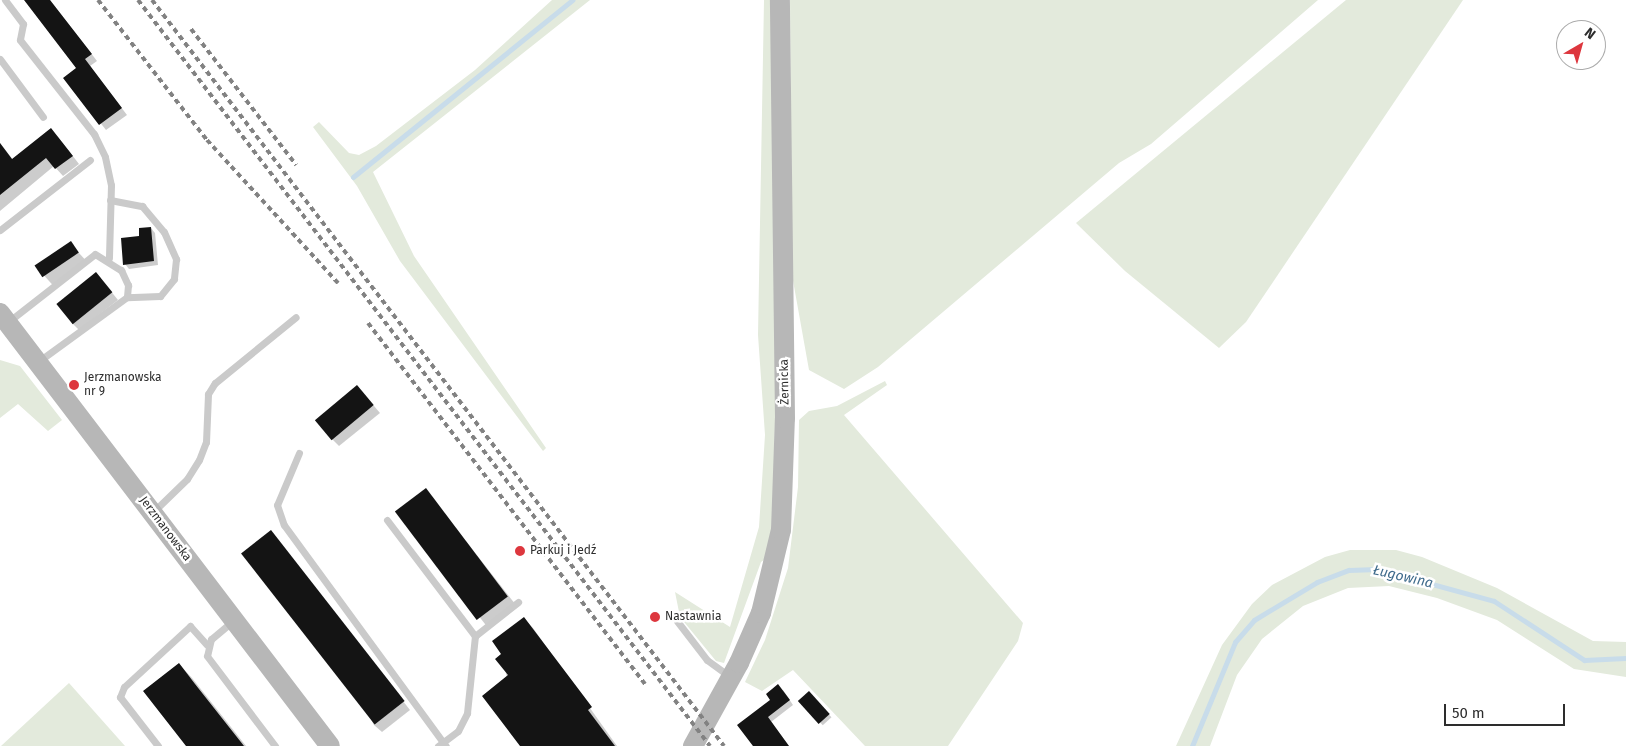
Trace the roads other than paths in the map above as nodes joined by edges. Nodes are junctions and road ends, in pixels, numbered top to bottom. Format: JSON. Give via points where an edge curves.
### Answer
{"nodes":[{"id":1,"x":5,"y":0,"type":"edge"},
{"id":2,"x":780,"y":0,"type":"edge"},
{"id":3,"x":0,"y":60,"type":"edge"},
{"id":4,"x":43,"y":117,"type":"dead end"},
{"id":5,"x":90,"y":160,"type":"dead end"},
{"id":6,"x":110,"y":200,"type":"junction"},
{"id":7,"x":0,"y":230,"type":"edge"},
{"id":8,"x":109,"y":258,"type":"junction"},
{"id":9,"x":127,"y":297,"type":"junction"},
{"id":10,"x":4,"y":317,"type":"edge"},
{"id":11,"x":296,"y":317,"type":"dead end"},
{"id":12,"x":37,"y":362,"type":"junction"},
{"id":13,"x":299,"y":453,"type":"dead end"},
{"id":14,"x":152,"y":512,"type":"junction"},
{"id":15,"x":387,"y":520,"type":"dead end"},
{"id":16,"x":518,"y":602,"type":"dead end"},
{"id":17,"x":234,"y":620,"type":"junction"},
{"id":18,"x":677,"y":621,"type":"dead end"},
{"id":19,"x":475,"y":636,"type":"junction"},
{"id":20,"x":207,"y":645,"type":"junction"},
{"id":21,"x":731,"y":678,"type":"junction"},
{"id":22,"x":442,"y":745,"type":"edge"},
{"id":23,"x":158,"y":746,"type":"edge"},
{"id":24,"x":275,"y":746,"type":"edge"},
{"id":25,"x":330,"y":746,"type":"edge"},
{"id":26,"x":693,"y":746,"type":"edge"}],
"edges":[{"from":1,"to":6,"type":"lane","via":[[23,24],[20,40],[94,134],[105,157]]},
{"from":2,"to":21,"type":"street","name":"Żernicka","via":[[783,509],[770,582]]},
{"from":3,"to":4,"type":"lane"},
{"from":5,"to":7,"type":"lane"},
{"from":6,"to":8,"type":"lane"},
{"from":6,"to":9,"type":"lane","via":[[142,206],[164,232],[176,259],[174,279],[165,292],[146,299]]},
{"from":8,"to":9,"type":"lane","via":[[125,278]]},
{"from":8,"to":10,"type":"lane","via":[[95,254]]},
{"from":9,"to":12,"type":"lane"},
{"from":10,"to":12,"type":"street","name":"Jerzmanowska"},
{"from":11,"to":14,"type":"lane","via":[[215,383],[208,394],[206,442],[199,460],[187,480]]},
{"from":12,"to":14,"type":"street","name":"Jerzmanowska"},
{"from":13,"to":22,"type":"lane","via":[[277,505],[284,525]]},
{"from":14,"to":17,"type":"street","name":"Jerzmanowska"},
{"from":15,"to":19,"type":"lane"},
{"from":16,"to":19,"type":"lane"},
{"from":17,"to":20,"type":"lane"},
{"from":17,"to":25,"type":"street","name":"Jerzmanowska"},
{"from":18,"to":21,"type":"lane","via":[[707,660]]},
{"from":19,"to":22,"type":"lane","via":[[467,713],[458,730]]},
{"from":20,"to":23,"type":"lane","via":[[190,626],[124,687],[120,697]]},
{"from":20,"to":24,"type":"lane","via":[[211,664]]},
{"from":21,"to":26,"type":"street","name":"Żernicka"}]}
